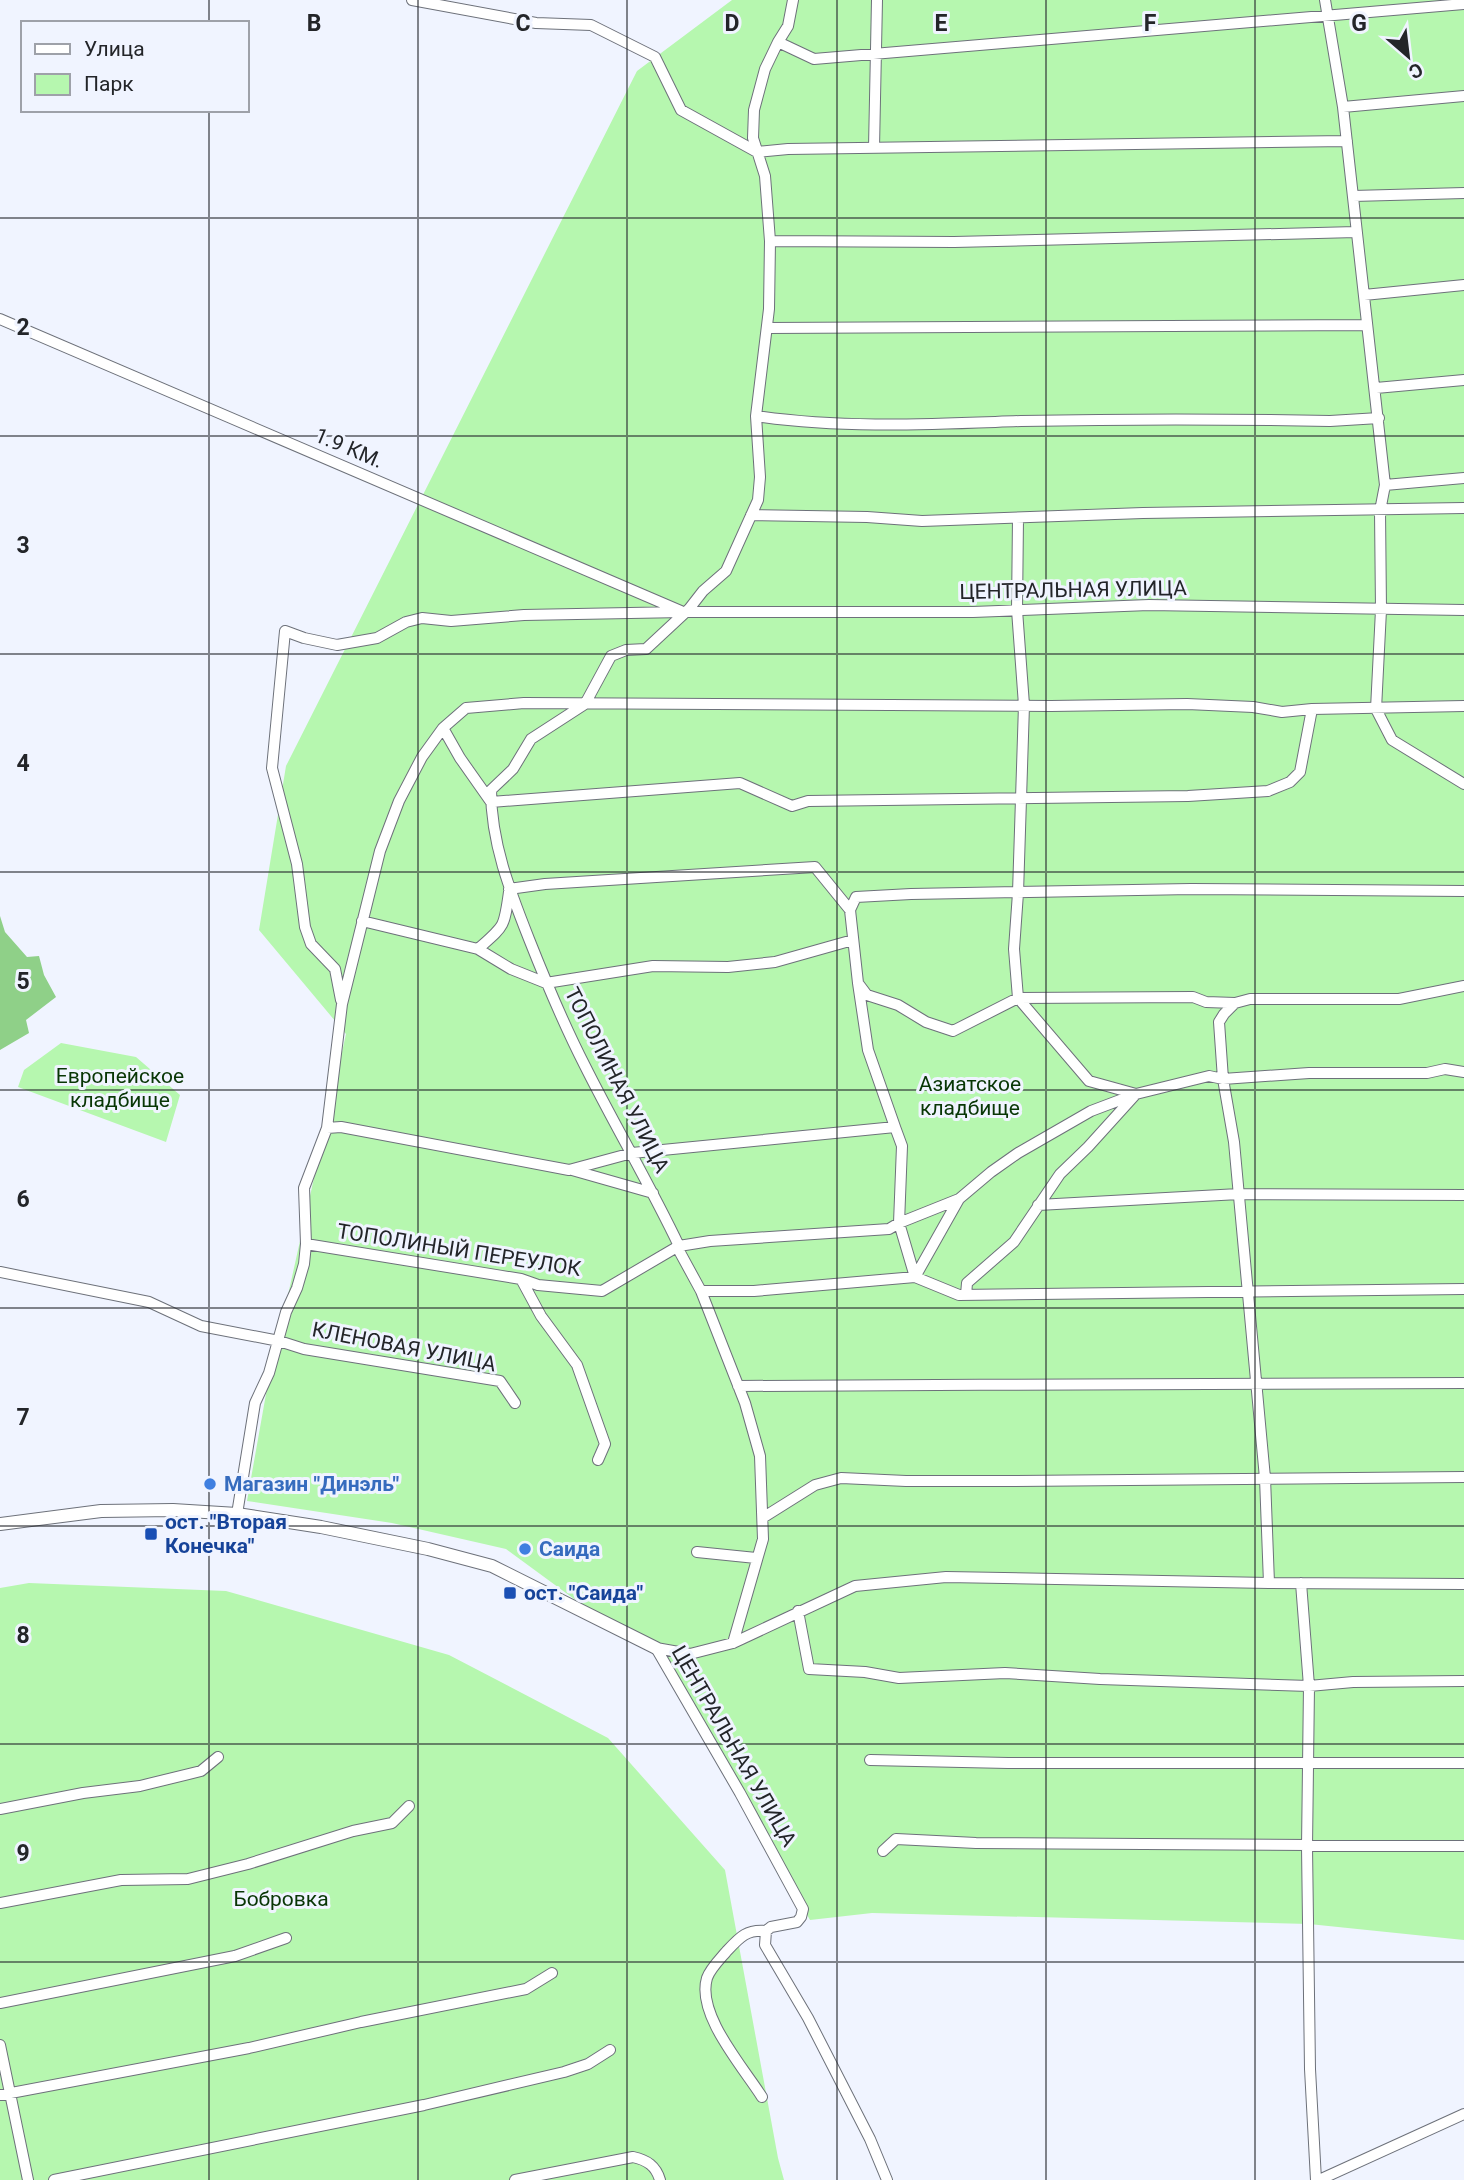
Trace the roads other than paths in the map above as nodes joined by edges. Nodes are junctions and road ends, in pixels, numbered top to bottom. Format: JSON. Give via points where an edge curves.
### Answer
{"nodes":[{"id":1,"x":412,"y":0,"type":"edge"},
{"id":2,"x":793,"y":0,"type":"edge"},
{"id":3,"x":877,"y":0,"type":"edge"},
{"id":4,"x":1325,"y":0,"type":"edge"},
{"id":5,"x":1464,"y":4,"type":"edge"},
{"id":6,"x":1328,"y":17,"type":"junction"},
{"id":7,"x":778,"y":42,"type":"junction"},
{"id":8,"x":877,"y":52,"type":"junction"},
{"id":9,"x":1464,"y":96,"type":"edge"},
{"id":10,"x":1343,"y":107,"type":"junction"},
{"id":11,"x":1347,"y":141,"type":"junction"},
{"id":12,"x":874,"y":148,"type":"junction"},
{"id":13,"x":757,"y":152,"type":"junction"},
{"id":14,"x":1464,"y":192,"type":"edge"},
{"id":15,"x":1353,"y":196,"type":"junction"},
{"id":16,"x":1356,"y":232,"type":"junction"},
{"id":17,"x":770,"y":241,"type":"junction"},
{"id":18,"x":1464,"y":285,"type":"edge"},
{"id":19,"x":1364,"y":295,"type":"junction"},
{"id":20,"x":0,"y":319,"type":"edge"},
{"id":21,"x":1366,"y":325,"type":"junction"},
{"id":22,"x":767,"y":328,"type":"junction"},
{"id":23,"x":1464,"y":380,"type":"edge"},
{"id":24,"x":1376,"y":388,"type":"junction"},
{"id":25,"x":756,"y":416,"type":"junction"},
{"id":26,"x":1379,"y":418,"type":"junction"},
{"id":27,"x":1464,"y":478,"type":"edge"},
{"id":28,"x":1385,"y":485,"type":"junction"},
{"id":29,"x":1464,"y":508,"type":"edge"},
{"id":30,"x":1380,"y":511,"type":"junction"},
{"id":31,"x":751,"y":515,"type":"junction"},
{"id":32,"x":1018,"y":518,"type":"junction"},
{"id":33,"x":1017,"y":610,"type":"junction"},
{"id":34,"x":1381,"y":610,"type":"junction"},
{"id":35,"x":1464,"y":610,"type":"edge"},
{"id":36,"x":683,"y":612,"type":"junction"},
{"id":37,"x":585,"y":704,"type":"junction"},
{"id":38,"x":1024,"y":705,"type":"junction"},
{"id":39,"x":1464,"y":706,"type":"edge"},
{"id":40,"x":1312,"y":709,"type":"junction"},
{"id":41,"x":1377,"y":709,"type":"junction"},
{"id":42,"x":443,"y":728,"type":"junction"},
{"id":43,"x":1464,"y":784,"type":"edge"},
{"id":44,"x":1021,"y":799,"type":"junction"},
{"id":45,"x":491,"y":802,"type":"junction"},
{"id":46,"x":509,"y":889,"type":"junction"},
{"id":47,"x":1464,"y":891,"type":"edge"},
{"id":48,"x":1018,"y":893,"type":"junction"},
{"id":49,"x":850,"y":910,"type":"junction"},
{"id":50,"x":362,"y":921,"type":"junction"},
{"id":51,"x":853,"y":940,"type":"junction"},
{"id":52,"x":478,"y":949,"type":"junction"},
{"id":53,"x":547,"y":983,"type":"junction"},
{"id":54,"x":858,"y":983,"type":"junction"},
{"id":55,"x":1464,"y":986,"type":"edge"},
{"id":56,"x":1018,"y":998,"type":"junction"},
{"id":57,"x":1206,"y":1002,"type":"junction"},
{"id":58,"x":1236,"y":1003,"type":"junction"},
{"id":59,"x":342,"y":1004,"type":"junction"},
{"id":60,"x":1219,"y":1023,"type":"junction"},
{"id":61,"x":1464,"y":1072,"type":"edge"},
{"id":62,"x":1223,"y":1079,"type":"junction"},
{"id":63,"x":1136,"y":1094,"type":"junction"},
{"id":64,"x":895,"y":1127,"type":"junction"},
{"id":65,"x":327,"y":1128,"type":"junction"},
{"id":66,"x":632,"y":1153,"type":"junction"},
{"id":67,"x":569,"y":1170,"type":"junction"},
{"id":68,"x":653,"y":1193,"type":"junction"},
{"id":69,"x":1239,"y":1194,"type":"junction"},
{"id":70,"x":1464,"y":1195,"type":"edge"},
{"id":71,"x":959,"y":1199,"type":"junction"},
{"id":72,"x":1038,"y":1205,"type":"junction"},
{"id":73,"x":899,"y":1223,"type":"junction"},
{"id":74,"x":306,"y":1244,"type":"junction"},
{"id":75,"x":678,"y":1246,"type":"junction"},
{"id":76,"x":0,"y":1272,"type":"edge"},
{"id":77,"x":915,"y":1278,"type":"junction"},
{"id":78,"x":521,"y":1279,"type":"junction"},
{"id":79,"x":1464,"y":1289,"type":"edge"},
{"id":80,"x":1247,"y":1291,"type":"junction"},
{"id":81,"x":701,"y":1292,"type":"junction"},
{"id":82,"x":966,"y":1295,"type":"junction"},
{"id":83,"x":279,"y":1341,"type":"junction"},
{"id":84,"x":1464,"y":1383,"type":"edge"},
{"id":85,"x":1256,"y":1385,"type":"junction"},
{"id":86,"x":738,"y":1386,"type":"junction"},
{"id":87,"x":515,"y":1403,"type":"dead end"},
{"id":88,"x":598,"y":1460,"type":"dead end"},
{"id":89,"x":1464,"y":1477,"type":"edge"},
{"id":90,"x":1265,"y":1478,"type":"junction"},
{"id":91,"x":237,"y":1514,"type":"junction"},
{"id":92,"x":764,"y":1517,"type":"junction"},
{"id":93,"x":0,"y":1524,"type":"edge"},
{"id":94,"x":697,"y":1552,"type":"dead end"},
{"id":95,"x":756,"y":1558,"type":"junction"},
{"id":96,"x":1269,"y":1583,"type":"junction"},
{"id":97,"x":1301,"y":1583,"type":"junction"},
{"id":98,"x":1464,"y":1584,"type":"edge"},
{"id":99,"x":798,"y":1611,"type":"junction"},
{"id":100,"x":733,"y":1643,"type":"junction"},
{"id":101,"x":656,"y":1648,"type":"junction"},
{"id":102,"x":1464,"y":1681,"type":"edge"},
{"id":103,"x":1309,"y":1686,"type":"junction"},
{"id":104,"x":218,"y":1757,"type":"dead end"},
{"id":105,"x":870,"y":1760,"type":"dead end"},
{"id":106,"x":1464,"y":1763,"type":"edge"},
{"id":107,"x":1308,"y":1764,"type":"junction"},
{"id":108,"x":409,"y":1806,"type":"dead end"},
{"id":109,"x":0,"y":1810,"type":"edge"},
{"id":110,"x":1464,"y":1846,"type":"edge"},
{"id":111,"x":1307,"y":1847,"type":"junction"},
{"id":112,"x":883,"y":1851,"type":"dead end"},
{"id":113,"x":0,"y":1903,"type":"edge"},
{"id":114,"x":766,"y":1931,"type":"junction"},
{"id":115,"x":286,"y":1938,"type":"dead end"},
{"id":116,"x":552,"y":1973,"type":"dead end"},
{"id":117,"x":0,"y":2003,"type":"edge"},
{"id":118,"x":0,"y":2045,"type":"edge"},
{"id":119,"x":610,"y":2050,"type":"dead end"},
{"id":120,"x":5,"y":2094,"type":"edge"},
{"id":121,"x":762,"y":2097,"type":"dead end"},
{"id":122,"x":1464,"y":2114,"type":"edge"},
{"id":123,"x":28,"y":2180,"type":"edge"},
{"id":124,"x":54,"y":2180,"type":"edge"},
{"id":125,"x":515,"y":2180,"type":"edge"},
{"id":126,"x":660,"y":2180,"type":"edge"},
{"id":127,"x":887,"y":2180,"type":"edge"},
{"id":128,"x":1317,"y":2180,"type":"edge"}],
"edges":[{"from":1,"to":13,"type":"street","via":[[537,23],[591,25],[655,57],[681,110]]},
{"from":2,"to":7,"type":"street","via":[[788,26]]},
{"from":3,"to":8,"type":"street"},
{"from":4,"to":6,"type":"street"},
{"from":5,"to":6,"type":"street"},
{"from":6,"to":8,"type":"street"},
{"from":6,"to":10,"type":"street"},
{"from":7,"to":8,"type":"street","via":[[814,59]]},
{"from":7,"to":13,"type":"street","via":[[754,110]]},
{"from":8,"to":12,"type":"street"},
{"from":9,"to":10,"type":"street"},
{"from":10,"to":11,"type":"street"},
{"from":11,"to":12,"type":"street"},
{"from":11,"to":15,"type":"street"},
{"from":12,"to":13,"type":"street"},
{"from":13,"to":17,"type":"street","via":[[765,176]]},
{"from":14,"to":15,"type":"street"},
{"from":15,"to":16,"type":"street"},
{"from":16,"to":17,"type":"street","via":[[954,242]]},
{"from":16,"to":19,"type":"street"},
{"from":17,"to":22,"type":"street"},
{"from":18,"to":19,"type":"street"},
{"from":19,"to":21,"type":"street"},
{"from":20,"to":36,"type":"street","name":"1.9 КМ."},
{"from":21,"to":22,"type":"street"},
{"from":21,"to":24,"type":"street"},
{"from":22,"to":25,"type":"street"},
{"from":23,"to":24,"type":"street"},
{"from":24,"to":26,"type":"street"},
{"from":25,"to":26,"type":"street","via":[[805,423],[931,424]]},
{"from":25,"to":31,"type":"street","via":[[760,477]]},
{"from":26,"to":28,"type":"street"},
{"from":27,"to":28,"type":"street"},
{"from":28,"to":30,"type":"street"},
{"from":29,"to":30,"type":"street"},
{"from":30,"to":32,"type":"street"},
{"from":30,"to":34,"type":"street"},
{"from":31,"to":32,"type":"street","via":[[922,521]]},
{"from":31,"to":36,"type":"street","via":[[726,571]]},
{"from":32,"to":33,"type":"street"},
{"from":33,"to":34,"type":"street","name":"ЦЕНТРАЛЬНАЯ УЛИЦА","via":[[1149,605]]},
{"from":33,"to":36,"type":"street","name":"ЦЕНТРАЛЬНАЯ УЛИЦА"},
{"from":33,"to":38,"type":"street"},
{"from":34,"to":35,"type":"street","name":"ЦЕНТРАЛЬНАЯ УЛИЦА"},
{"from":34,"to":41,"type":"street"},
{"from":36,"to":37,"type":"street","via":[[646,649],[611,656]]},
{"from":36,"to":59,"type":"street","name":"ЦЕНТРАЛЬНАЯ УЛИЦА","via":[[450,621],[422,618],[377,638],[337,645],[285,631],[272,768],[297,864],[305,927],[311,944],[335,969]]},
{"from":37,"to":38,"type":"street"},
{"from":37,"to":42,"type":"street","via":[[466,708]]},
{"from":37,"to":45,"type":"street","via":[[531,739],[513,769],[491,790]]},
{"from":38,"to":40,"type":"street"},
{"from":38,"to":44,"type":"street"},
{"from":39,"to":41,"type":"street"},
{"from":40,"to":41,"type":"street"},
{"from":40,"to":44,"type":"street","via":[[1300,772],[1268,791]]},
{"from":41,"to":43,"type":"street","via":[[1392,740]]},
{"from":42,"to":45,"type":"street"},
{"from":42,"to":50,"type":"street","via":[[399,801]]},
{"from":44,"to":45,"type":"street","via":[[808,801],[792,806],[740,783]]},
{"from":44,"to":48,"type":"street"},
{"from":45,"to":46,"type":"street","name":"ТОПОЛИНАЯ УЛИЦА"},
{"from":46,"to":49,"type":"street","via":[[815,867]]},
{"from":46,"to":52,"type":"street","via":[[502,928]]},
{"from":46,"to":53,"type":"street","name":"ТОПОЛИНАЯ УЛИЦА"},
{"from":47,"to":48,"type":"street"},
{"from":48,"to":49,"type":"street","via":[[856,897]]},
{"from":48,"to":56,"type":"street","via":[[1014,948]]},
{"from":49,"to":51,"type":"street"},
{"from":50,"to":52,"type":"street"},
{"from":50,"to":59,"type":"street"},
{"from":51,"to":53,"type":"street","via":[[775,962],[653,966]]},
{"from":51,"to":54,"type":"street"},
{"from":52,"to":53,"type":"street"},
{"from":53,"to":66,"type":"street","name":"ТОПОЛИНАЯ УЛИЦА","via":[[584,1066]]},
{"from":54,"to":56,"type":"street","via":[[867,995],[953,1031]]},
{"from":54,"to":64,"type":"street","via":[[868,1050]]},
{"from":55,"to":58,"type":"street","via":[[1399,999],[1250,999]]},
{"from":56,"to":57,"type":"street","via":[[1193,998]]},
{"from":56,"to":63,"type":"street","via":[[1089,1081]]},
{"from":57,"to":58,"type":"street"},
{"from":57,"to":60,"type":"street"},
{"from":58,"to":60,"type":"street"},
{"from":59,"to":65,"type":"street"},
{"from":60,"to":62,"type":"street"},
{"from":61,"to":62,"type":"street","via":[[1445,1069]]},
{"from":62,"to":63,"type":"street","via":[[1209,1076]]},
{"from":62,"to":69,"type":"street"},
{"from":63,"to":71,"type":"street","via":[[1091,1111],[1018,1153]]},
{"from":63,"to":72,"type":"street","via":[[1060,1174]]},
{"from":64,"to":66,"type":"street"},
{"from":64,"to":73,"type":"street","via":[[902,1146]]},
{"from":65,"to":67,"type":"street"},
{"from":65,"to":74,"type":"street","via":[[304,1188]]},
{"from":66,"to":67,"type":"street"},
{"from":66,"to":68,"type":"street","name":"ТОПОЛИНАЯ УЛИЦА"},
{"from":67,"to":68,"type":"street"},
{"from":68,"to":75,"type":"street","name":"ТОПОЛИНАЯ УЛИЦА"},
{"from":69,"to":70,"type":"street"},
{"from":69,"to":72,"type":"street"},
{"from":69,"to":80,"type":"street"},
{"from":71,"to":73,"type":"street"},
{"from":71,"to":77,"type":"street"},
{"from":72,"to":82,"type":"street","via":[[1014,1242],[967,1283]]},
{"from":73,"to":75,"type":"street","via":[[888,1229]]},
{"from":73,"to":77,"type":"street"},
{"from":74,"to":78,"type":"street","name":"ТОПОЛИНЫЙ ПЕРЕУЛОК"},
{"from":74,"to":83,"type":"street"},
{"from":75,"to":78,"type":"street","name":"ТОПОЛИНЫЙ ПЕРЕУЛОК","via":[[602,1291]]},
{"from":75,"to":81,"type":"street","name":"ТОПОЛИНАЯ УЛИЦА"},
{"from":76,"to":83,"type":"street","name":"КЛЕНОВАЯ УЛИЦА","via":[[149,1302],[201,1326]]},
{"from":77,"to":81,"type":"street"},
{"from":77,"to":82,"type":"street"},
{"from":78,"to":88,"type":"street","via":[[577,1365],[605,1444]]},
{"from":79,"to":80,"type":"street"},
{"from":80,"to":82,"type":"street"},
{"from":80,"to":85,"type":"street"},
{"from":81,"to":86,"type":"street","name":"ТОПОЛИНАЯ УЛИЦА"},
{"from":83,"to":87,"type":"street","name":"КЛЕНОВАЯ УЛИЦА","via":[[500,1381]]},
{"from":83,"to":91,"type":"street","via":[[255,1403]]},
{"from":84,"to":85,"type":"street"},
{"from":85,"to":86,"type":"street"},
{"from":85,"to":90,"type":"street"},
{"from":86,"to":92,"type":"street","name":"ТОПОЛИНАЯ УЛИЦА","via":[[760,1456]]},
{"from":89,"to":90,"type":"street"},
{"from":90,"to":92,"type":"street","via":[[841,1478],[815,1485]]},
{"from":90,"to":96,"type":"street"},
{"from":91,"to":93,"type":"street","name":"ЦЕНТРАЛЬНАЯ УЛИЦА","via":[[101,1511]]},
{"from":91,"to":101,"type":"street","name":"ЦЕНТРАЛЬНАЯ УЛИЦА","via":[[373,1537],[492,1566]]},
{"from":92,"to":95,"type":"street","name":"ТОПОЛИНАЯ УЛИЦА"},
{"from":94,"to":95,"type":"street"},
{"from":95,"to":100,"type":"street","name":"ТОПОЛИНАЯ УЛИЦА"},
{"from":96,"to":97,"type":"street"},
{"from":96,"to":99,"type":"street","via":[[946,1577],[855,1586]]},
{"from":97,"to":98,"type":"street"},
{"from":97,"to":103,"type":"street"},
{"from":99,"to":100,"type":"street"},
{"from":99,"to":103,"type":"street","via":[[809,1669],[822,1671],[865,1671],[899,1678],[1005,1674]]},
{"from":100,"to":101,"type":"street","via":[[690,1654]]},
{"from":101,"to":114,"type":"street","name":"ЦЕНТРАЛЬНАЯ УЛИЦА","via":[[803,1909],[797,1922],[781,1923]]},
{"from":102,"to":103,"type":"street"},
{"from":103,"to":107,"type":"street"},
{"from":104,"to":109,"type":"street","via":[[201,1771],[140,1786]]},
{"from":105,"to":107,"type":"street"},
{"from":106,"to":107,"type":"street"},
{"from":107,"to":111,"type":"street"},
{"from":108,"to":113,"type":"street","via":[[392,1823],[188,1879],[121,1880]]},
{"from":110,"to":111,"type":"street"},
{"from":111,"to":112,"type":"street","via":[[896,1839]]},
{"from":111,"to":128,"type":"street","via":[[1310,2069]]},
{"from":114,"to":121,"type":"street","via":[[744,1935],[708,1975],[705,1989],[710,2017]]},
{"from":114,"to":127,"type":"street","via":[[765,1945],[808,2018]]},
{"from":115,"to":117,"type":"street","via":[[235,1956]]},
{"from":116,"to":120,"type":"street","via":[[526,1989]]},
{"from":118,"to":120,"type":"street"},
{"from":119,"to":124,"type":"street","via":[[576,2068],[424,2105]]},
{"from":120,"to":123,"type":"street"},
{"from":122,"to":128,"type":"street"},
{"from":125,"to":126,"type":"street","via":[[633,2157],[646,2160]]}]}
